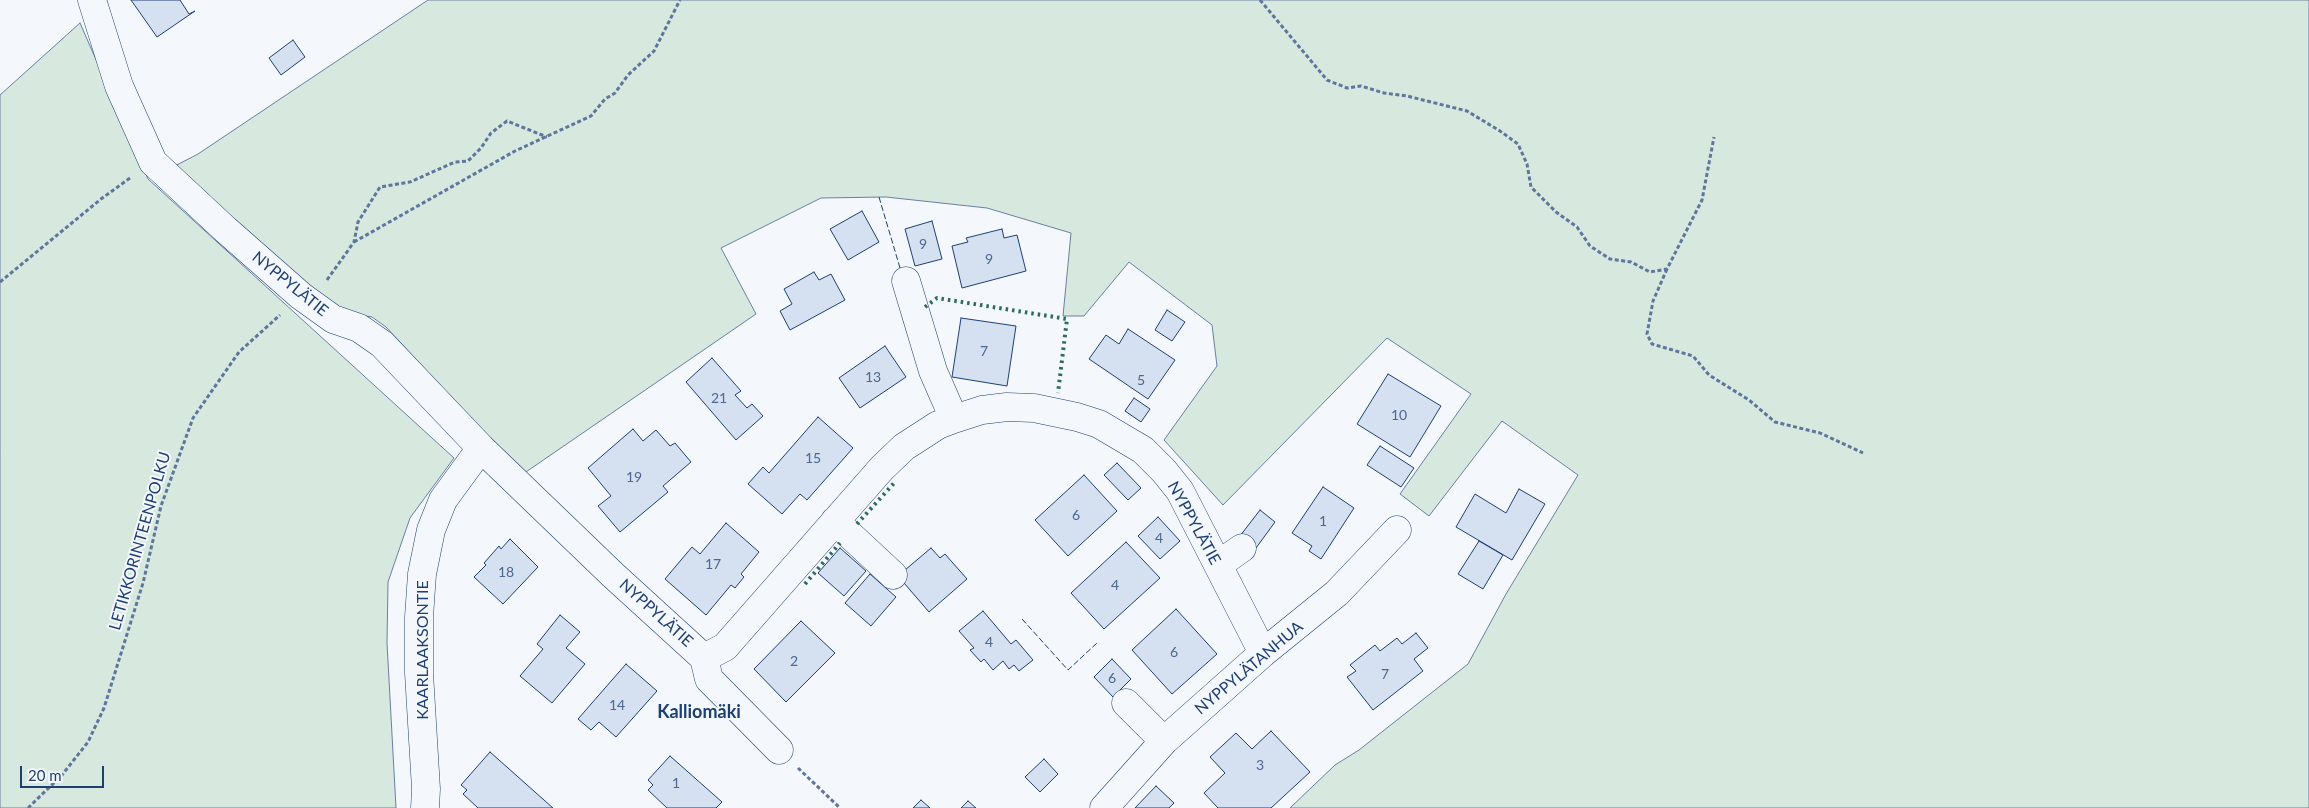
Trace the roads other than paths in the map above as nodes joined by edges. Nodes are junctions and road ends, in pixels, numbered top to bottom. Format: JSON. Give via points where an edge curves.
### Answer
{"nodes":[{"id":1,"x":92,"y":0,"type":"edge"},
{"id":2,"x":906,"y":281,"type":"dead end"},
{"id":3,"x":954,"y":419,"type":"junction"},
{"id":4,"x":481,"y":448,"type":"junction"},
{"id":5,"x":835,"y":521,"type":"junction"},
{"id":6,"x":1397,"y":530,"type":"dead end"},
{"id":7,"x":1242,"y":548,"type":"dead end"},
{"id":8,"x":1218,"y":564,"type":"junction"},
{"id":9,"x":893,"y":575,"type":"dead end"},
{"id":10,"x":1263,"y":653,"type":"junction"},
{"id":11,"x":704,"y":658,"type":"junction"},
{"id":12,"x":1126,"y":703,"type":"dead end"},
{"id":13,"x":1164,"y":741,"type":"junction"},
{"id":14,"x":779,"y":750,"type":"road end"},
{"id":15,"x":425,"y":808,"type":"edge"},
{"id":16,"x":1104,"y":808,"type":"edge"}],
"edges":[{"from":1,"to":4,"type":"street","name":"NYPPYLÄTIE","via":[[119,86],[153,162],[301,296],[333,319],[359,328],[382,344]]},
{"from":2,"to":3,"type":"street","via":[[933,371]]},
{"from":3,"to":5,"type":"street","name":"NYPPYLÄTIE","via":[[938,425],[904,448]]},
{"from":3,"to":8,"type":"street","name":"NYPPYLÄTIE","via":[[994,408],[1034,408],[1085,420],[1120,436],[1143,450],[1164,471],[1180,492]]},
{"from":4,"to":11,"type":"street","name":"NYPPYLÄTIE"},
{"from":4,"to":15,"type":"street","name":"KAARLAAKSONTIE","via":[[443,500],[431,530],[422,574],[419,664]]},
{"from":5,"to":9,"type":"street"},
{"from":5,"to":11,"type":"street","name":"NYPPYLÄTIE","via":[[725,647]]},
{"from":6,"to":10,"type":"street","name":"NYPPYLÄTANHUA","via":[[1337,593]]},
{"from":7,"to":8,"type":"street"},
{"from":8,"to":10,"type":"street","name":"NYPPYLÄTIE"},
{"from":10,"to":13,"type":"street","name":"NYPPYLÄTANHUA"},
{"from":11,"to":14,"type":"street","via":[[709,679]]},
{"from":12,"to":13,"type":"street"},
{"from":13,"to":16,"type":"street","name":"NYPPYLÄTANHUA"}]}
